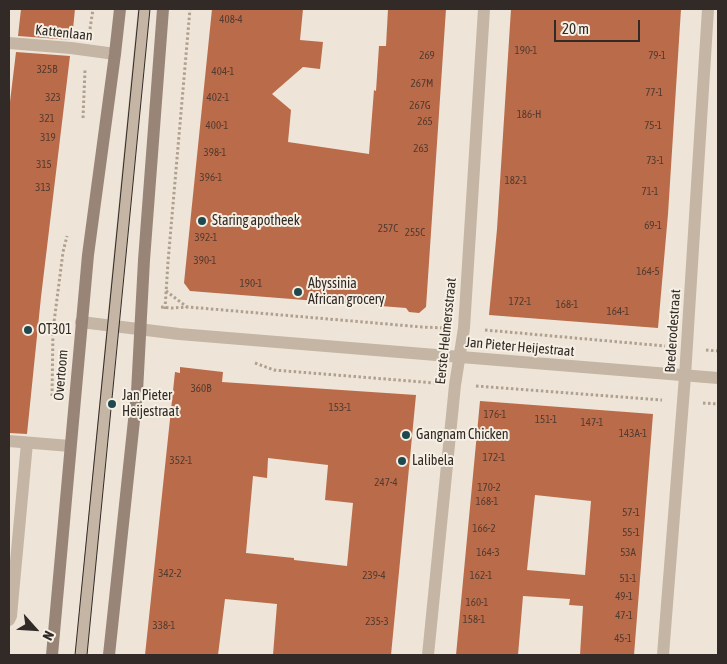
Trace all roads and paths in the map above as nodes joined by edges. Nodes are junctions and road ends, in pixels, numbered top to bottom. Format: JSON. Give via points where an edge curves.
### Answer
{"nodes":[{"id":1,"x":120,"y":9,"type":"edge"},
{"id":2,"x":144,"y":9,"type":"edge"},
{"id":3,"x":163,"y":9,"type":"edge"},
{"id":4,"x":484,"y":9,"type":"edge"},
{"id":5,"x":708,"y":9,"type":"edge"},
{"id":6,"x":9,"y":43,"type":"edge"},
{"id":7,"x":116,"y":54,"type":"junction"},
{"id":8,"x":166,"y":292,"type":"dead end"},
{"id":9,"x":188,"y":307,"type":"dead end"},
{"id":10,"x":81,"y":322,"type":"junction"},
{"id":11,"x":112,"y":326,"type":"junction"},
{"id":12,"x":140,"y":329,"type":"junction"},
{"id":13,"x":460,"y":356,"type":"junction"},
{"id":14,"x":685,"y":376,"type":"junction"},
{"id":15,"x":718,"y":378,"type":"edge"},
{"id":16,"x":9,"y":441,"type":"edge"},
{"id":17,"x":27,"y":443,"type":"junction"},
{"id":18,"x":70,"y":446,"type":"junction"},
{"id":19,"x":9,"y":620,"type":"edge"},
{"id":20,"x":52,"y":655,"type":"edge"},
{"id":21,"x":81,"y":655,"type":"edge"},
{"id":22,"x":109,"y":655,"type":"edge"},
{"id":23,"x":428,"y":655,"type":"edge"},
{"id":24,"x":663,"y":655,"type":"edge"}],
"edges":[{"from":1,"to":7,"type":"main road","name":"Overtoom"},
{"from":2,"to":11,"type":"street"},
{"from":3,"to":12,"type":"main road"},
{"from":4,"to":13,"type":"street","name":"Eerste Helmersstraat"},
{"from":5,"to":14,"type":"street","name":"Brederodestraat"},
{"from":6,"to":7,"type":"street","name":"Kattenlaan"},
{"from":7,"to":10,"type":"main road","name":"Overtoom"},
{"from":8,"to":9,"type":"path"},
{"from":10,"to":11,"type":"street","name":"Jan Pieter Heijestraat"},
{"from":10,"to":18,"type":"main road","name":"Overtoom"},
{"from":11,"to":12,"type":"street","name":"Jan Pieter Heijestraat"},
{"from":11,"to":21,"type":"street"},
{"from":12,"to":13,"type":"street","name":"Jan Pieter Heijestraat"},
{"from":12,"to":22,"type":"main road","via":[[137,392]]},
{"from":13,"to":14,"type":"street","name":"Jan Pieter Heijestraat"},
{"from":13,"to":23,"type":"street","name":"Eerste Helmersstraat"},
{"from":14,"to":15,"type":"street","name":"Jan Pieter Heijestraat"},
{"from":14,"to":24,"type":"street","name":"Brederodestraat"},
{"from":16,"to":17,"type":"street"},
{"from":17,"to":18,"type":"street"},
{"from":17,"to":19,"type":"street"},
{"from":18,"to":20,"type":"main road","name":"Overtoom"}]}
